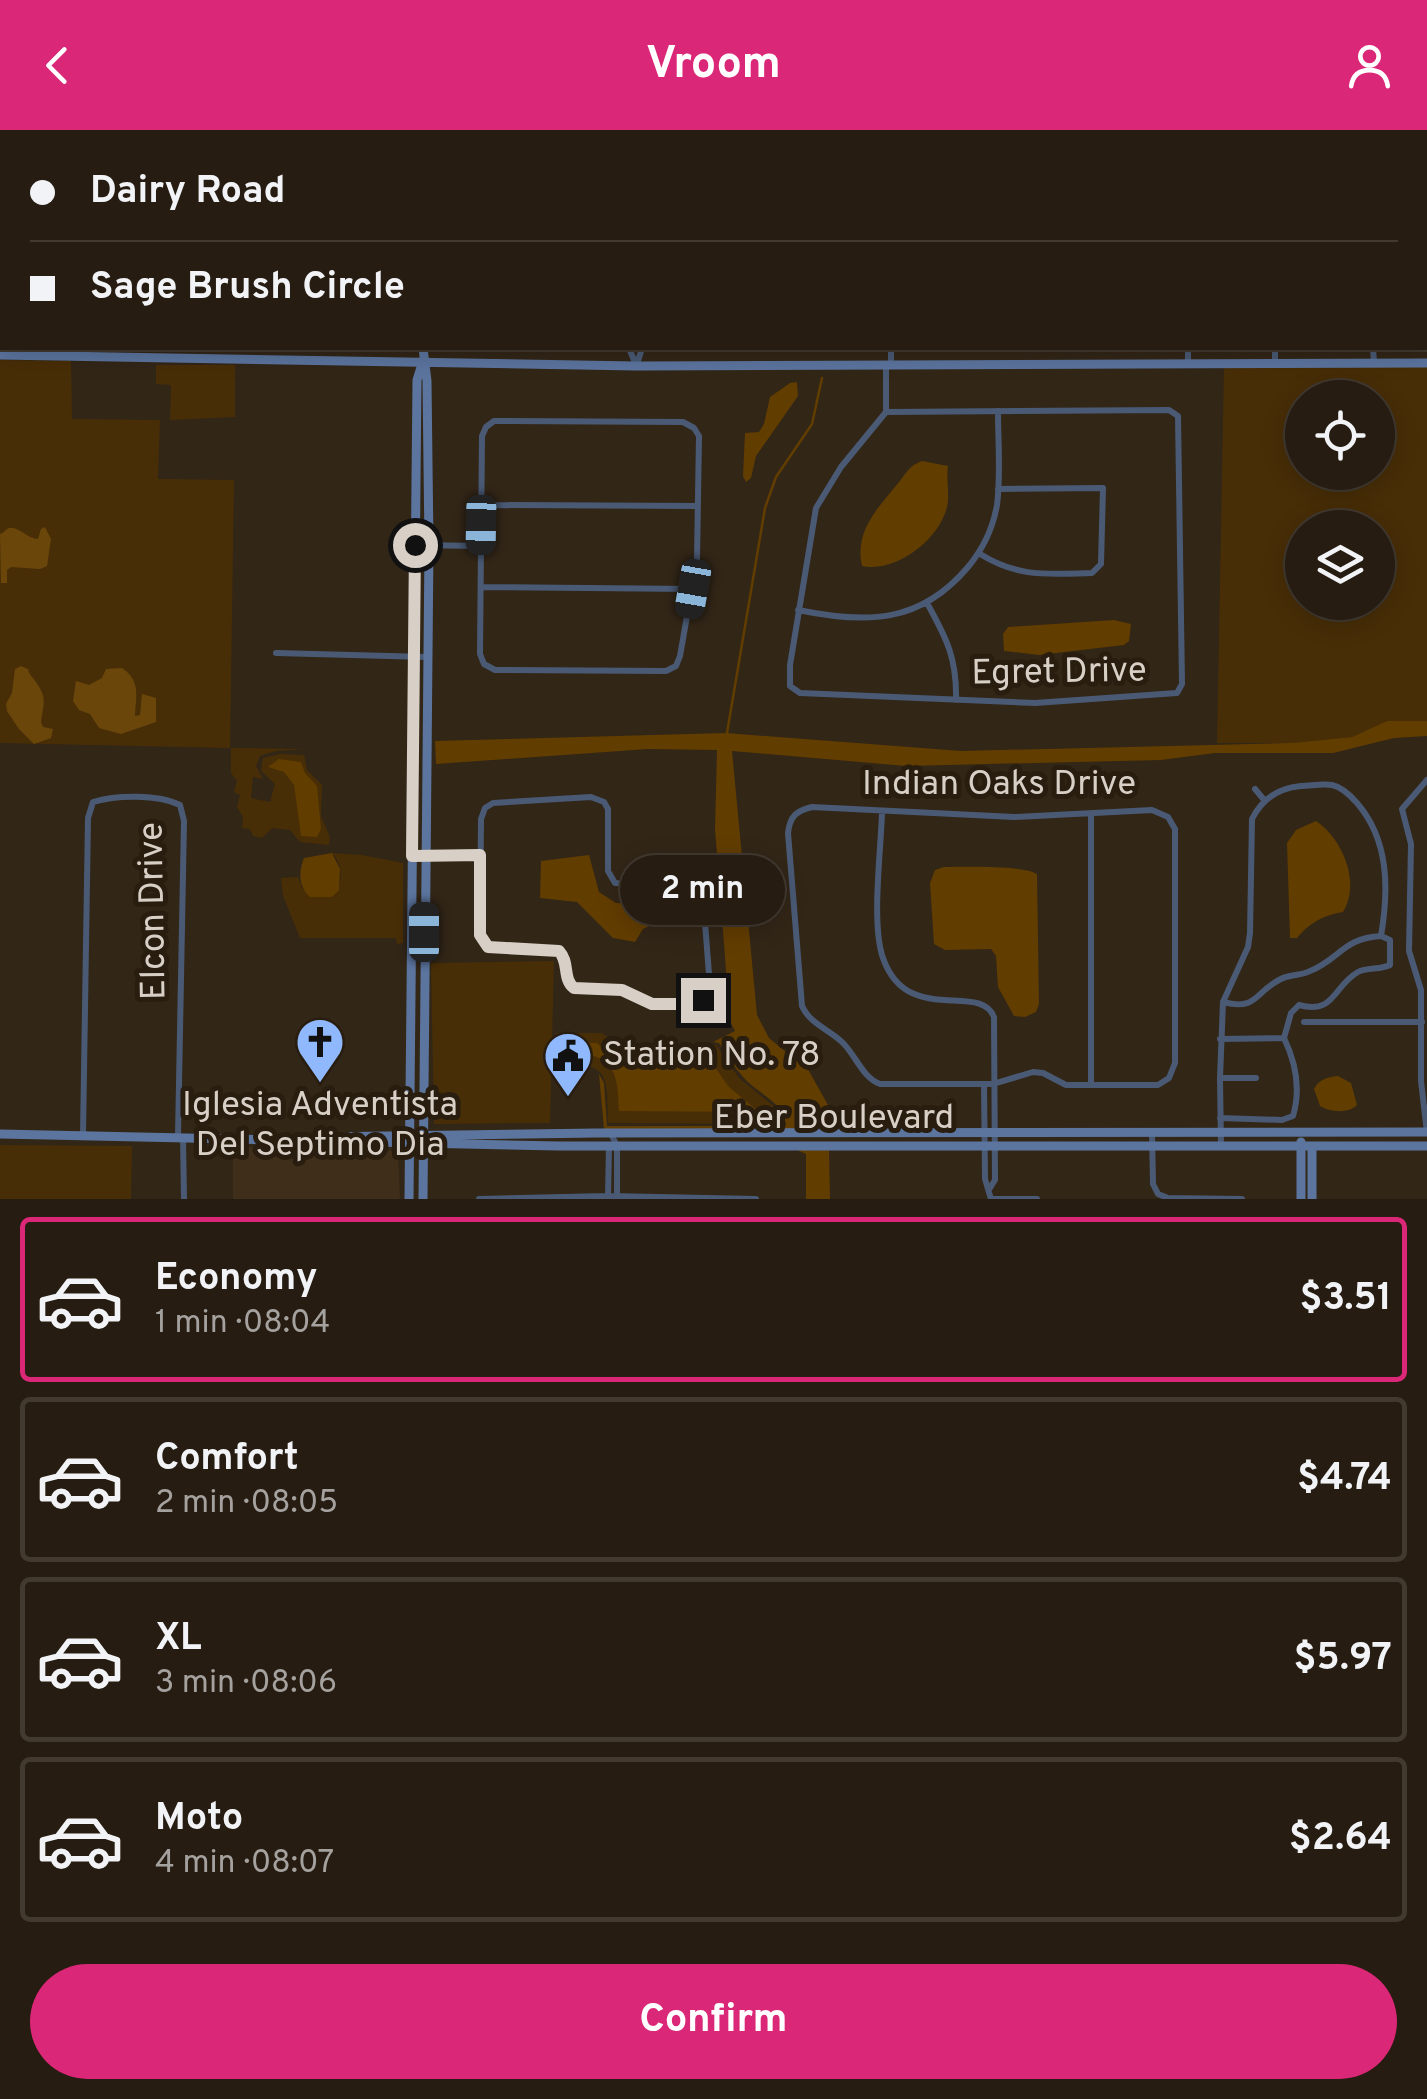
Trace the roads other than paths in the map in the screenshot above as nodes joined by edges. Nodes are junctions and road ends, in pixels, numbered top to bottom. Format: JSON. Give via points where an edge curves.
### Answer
{"nodes":[{"id":1,"x":423,"y":350,"type":"edge"},
{"id":2,"x":630,"y":350,"type":"edge"},
{"id":3,"x":641,"y":350,"type":"edge"},
{"id":4,"x":892,"y":350,"type":"edge"},
{"id":5,"x":1188,"y":350,"type":"edge"},
{"id":6,"x":1275,"y":350,"type":"edge"},
{"id":7,"x":1374,"y":350,"type":"edge"},
{"id":8,"x":46,"y":351,"type":"edge"},
{"id":9,"x":0,"y":355,"type":"edge"},
{"id":10,"x":423,"y":361,"type":"junction"},
{"id":11,"x":1374,"y":363,"type":"junction"},
{"id":12,"x":1427,"y":363,"type":"edge"},
{"id":13,"x":1188,"y":364,"type":"junction"},
{"id":14,"x":1275,"y":364,"type":"junction"},
{"id":15,"x":636,"y":366,"type":"junction"},
{"id":16,"x":889,"y":366,"type":"junction"},
{"id":17,"x":998,"y":411,"type":"junction"},
{"id":18,"x":886,"y":412,"type":"junction"},
{"id":19,"x":998,"y":488,"type":"junction"},
{"id":20,"x":482,"y":505,"type":"junction"},
{"id":21,"x":698,"y":506,"type":"junction"},
{"id":22,"x":415,"y":545,"type":"junction"},
{"id":23,"x":428,"y":546,"type":"junction"},
{"id":24,"x":481,"y":546,"type":"junction"},
{"id":25,"x":980,"y":554,"type":"junction"},
{"id":26,"x":480,"y":587,"type":"junction"},
{"id":27,"x":693,"y":589,"type":"junction"},
{"id":28,"x":927,"y":604,"type":"junction"},
{"id":29,"x":798,"y":610,"type":"junction"},
{"id":30,"x":276,"y":653,"type":"dead end"},
{"id":31,"x":414,"y":657,"type":"junction"},
{"id":32,"x":427,"y":657,"type":"junction"},
{"id":33,"x":956,"y":700,"type":"junction"},
{"id":34,"x":1427,"y":780,"type":"edge"},
{"id":35,"x":1255,"y":789,"type":"dead end"},
{"id":36,"x":1265,"y":801,"type":"junction"},
{"id":37,"x":882,"y":812,"type":"junction"},
{"id":38,"x":1091,"y":816,"type":"junction"},
{"id":39,"x":424,"y":855,"type":"junction"},
{"id":40,"x":480,"y":855,"type":"junction"},
{"id":41,"x":412,"y":856,"type":"junction"},
{"id":42,"x":1382,"y":936,"type":"junction"},
{"id":43,"x":1423,"y":978,"type":"edge"},
{"id":44,"x":1223,"y":1002,"type":"junction"},
{"id":45,"x":1304,"y":1022,"type":"dead end"},
{"id":46,"x":1422,"y":1022,"type":"junction"},
{"id":47,"x":1220,"y":1038,"type":"junction"},
{"id":48,"x":1284,"y":1038,"type":"junction"},
{"id":49,"x":1220,"y":1078,"type":"junction"},
{"id":50,"x":1256,"y":1078,"type":"dead end"},
{"id":51,"x":1424,"y":1081,"type":"edge"},
{"id":52,"x":988,"y":1084,"type":"junction"},
{"id":53,"x":1091,"y":1085,"type":"junction"},
{"id":54,"x":984,"y":1103,"type":"junction"},
{"id":55,"x":994,"y":1103,"type":"junction"},
{"id":56,"x":1220,"y":1118,"type":"junction"},
{"id":57,"x":989,"y":1133,"type":"junction"},
{"id":58,"x":1152,"y":1133,"type":"junction"},
{"id":59,"x":1306,"y":1133,"type":"junction"},
{"id":60,"x":1427,"y":1133,"type":"edge"},
{"id":61,"x":0,"y":1134,"type":"edge"},
{"id":62,"x":611,"y":1134,"type":"junction"},
{"id":63,"x":1221,"y":1134,"type":"junction"},
{"id":64,"x":84,"y":1135,"type":"junction"},
{"id":65,"x":181,"y":1136,"type":"junction"},
{"id":66,"x":408,"y":1140,"type":"junction"},
{"id":67,"x":422,"y":1140,"type":"junction"},
{"id":68,"x":613,"y":1146,"type":"junction"},
{"id":69,"x":996,"y":1146,"type":"junction"},
{"id":70,"x":1427,"y":1146,"type":"edge"},
{"id":71,"x":984,"y":1147,"type":"junction"},
{"id":72,"x":1152,"y":1147,"type":"junction"},
{"id":73,"x":1222,"y":1147,"type":"junction"},
{"id":74,"x":1306,"y":1148,"type":"junction"},
{"id":75,"x":990,"y":1188,"type":"junction"},
{"id":76,"x":608,"y":1197,"type":"edge"},
{"id":77,"x":618,"y":1198,"type":"edge"},
{"id":78,"x":687,"y":1198,"type":"edge"},
{"id":79,"x":184,"y":1199,"type":"edge"},
{"id":80,"x":409,"y":1199,"type":"edge"},
{"id":81,"x":423,"y":1199,"type":"edge"},
{"id":82,"x":479,"y":1199,"type":"edge"},
{"id":83,"x":756,"y":1199,"type":"edge"},
{"id":84,"x":991,"y":1199,"type":"edge"},
{"id":85,"x":1037,"y":1199,"type":"edge"},
{"id":86,"x":1242,"y":1199,"type":"edge"},
{"id":87,"x":1302,"y":1199,"type":"edge"},
{"id":88,"x":1312,"y":1199,"type":"edge"}],
"edges":[{"from":1,"to":10,"type":"street"},
{"from":2,"to":15,"type":"street"},
{"from":3,"to":15,"type":"street"},
{"from":4,"to":16,"type":"street"},
{"from":5,"to":13,"type":"street"},
{"from":6,"to":14,"type":"street"},
{"from":7,"to":11,"type":"street"},
{"from":8,"to":9,"type":"street"},
{"from":8,"to":10,"type":"street"},
{"from":10,"to":15,"type":"street"},
{"from":10,"to":22,"type":"street","via":[[417,380]]},
{"from":10,"to":23,"type":"street"},
{"from":11,"to":12,"type":"street"},
{"from":11,"to":14,"type":"street"},
{"from":13,"to":14,"type":"street"},
{"from":13,"to":16,"type":"street"},
{"from":15,"to":16,"type":"street"},
{"from":16,"to":18,"type":"street"},
{"from":17,"to":18,"type":"street","name":"Egret Drive"},
{"from":17,"to":19,"type":"street"},
{"from":17,"to":33,"type":"street","name":"Egret Drive","via":[[1177,413],[1182,684],[1171,696]]},
{"from":18,"to":29,"type":"street","name":"Egret Drive","via":[[816,508]]},
{"from":19,"to":25,"type":"street"},
{"from":19,"to":25,"type":"street","via":[[1102,488],[1101,564],[1092,573],[1025,574]]},
{"from":20,"to":21,"type":"street"},
{"from":20,"to":21,"type":"street","via":[[482,436],[494,421],[513,421],[682,422],[699,436]]},
{"from":20,"to":24,"type":"street"},
{"from":21,"to":27,"type":"street"},
{"from":22,"to":23,"type":"street"},
{"from":22,"to":31,"type":"street"},
{"from":23,"to":24,"type":"street"},
{"from":23,"to":32,"type":"street"},
{"from":24,"to":26,"type":"street"},
{"from":25,"to":28,"type":"street"},
{"from":26,"to":27,"type":"street"},
{"from":26,"to":27,"type":"street","via":[[480,654],[495,670],[666,671],[680,656]]},
{"from":28,"to":29,"type":"street","via":[[887,617]]},
{"from":28,"to":33,"type":"street","via":[[953,654]]},
{"from":29,"to":33,"type":"street","name":"Egret Drive","via":[[788,678],[800,693]]},
{"from":30,"to":31,"type":"street"},
{"from":31,"to":32,"type":"street"},
{"from":31,"to":41,"type":"street"},
{"from":32,"to":39,"type":"street"},
{"from":34,"to":43,"type":"street","via":[[1402,808],[1411,844],[1410,951]]},
{"from":35,"to":36,"type":"street"},
{"from":36,"to":42,"type":"street","via":[[1279,790],[1333,785],[1358,804],[1372,822],[1385,862]]},
{"from":36,"to":44,"type":"street","via":[[1252,819],[1248,947]]},
{"from":37,"to":38,"type":"street","name":"Indian Oaks Drive"},
{"from":37,"to":52,"type":"street","via":[[881,954],[914,996],[990,1007]]},
{"from":37,"to":52,"type":"street","name":"Indian Oaks Drive","via":[[812,807],[789,821],[802,1006],[872,1081]]},
{"from":38,"to":53,"type":"street"},
{"from":38,"to":53,"type":"street","name":"Indian Oaks Drive","via":[[1152,810],[1168,817],[1175,830],[1175,1063],[1158,1085]]},
{"from":39,"to":40,"type":"street"},
{"from":39,"to":41,"type":"street"},
{"from":39,"to":67,"type":"street"},
{"from":40,"to":40,"type":"street","via":[[480,935],[488,947],[559,951],[574,988],[622,990],[652,1004],[696,1004],[708,994],[703,896],[687,885],[615,883],[608,870],[608,810],[598,798],[493,803],[482,813]]},
{"from":41,"to":66,"type":"street"},
{"from":42,"to":44,"type":"street","via":[[1356,939],[1311,971],[1278,980],[1254,1002]]},
{"from":42,"to":48,"type":"street","via":[[1390,940],[1390,966],[1360,970],[1324,1006],[1298,1005]]},
{"from":43,"to":46,"type":"street"},
{"from":44,"to":47,"type":"street"},
{"from":45,"to":46,"type":"street"},
{"from":46,"to":51,"type":"street"},
{"from":47,"to":48,"type":"street"},
{"from":47,"to":49,"type":"street"},
{"from":48,"to":56,"type":"street","via":[[1297,1078],[1293,1116]]},
{"from":49,"to":50,"type":"street"},
{"from":49,"to":56,"type":"street"},
{"from":51,"to":60,"type":"street"},
{"from":52,"to":53,"type":"street","name":"Indian Oaks Drive","via":[[1042,1072],[1066,1085]]},
{"from":52,"to":54,"type":"street"},
{"from":52,"to":55,"type":"street"},
{"from":54,"to":55,"type":"street"},
{"from":54,"to":57,"type":"street"},
{"from":55,"to":57,"type":"street"},
{"from":56,"to":63,"type":"street"},
{"from":57,"to":58,"type":"street","name":"Eber Boulevard"},
{"from":57,"to":62,"type":"street","name":"Eber Boulevard"},
{"from":57,"to":69,"type":"street"},
{"from":57,"to":71,"type":"street"},
{"from":58,"to":63,"type":"street","name":"Eber Boulevard"},
{"from":58,"to":72,"type":"street"},
{"from":59,"to":60,"type":"street","name":"Eber Boulevard"},
{"from":59,"to":63,"type":"street","name":"Eber Boulevard"},
{"from":59,"to":74,"type":"street"},
{"from":61,"to":64,"type":"street","name":"Eber Boulevard"},
{"from":62,"to":67,"type":"street","name":"Eber Boulevard"},
{"from":62,"to":68,"type":"street"},
{"from":63,"to":73,"type":"street"},
{"from":64,"to":65,"type":"street","name":"Eber Boulevard"},
{"from":64,"to":65,"type":"street","name":"Elcon Drive","via":[[88,818],[94,802],[106,798],[169,800],[180,806],[184,820]]},
{"from":65,"to":66,"type":"street","name":"Eber Boulevard"},
{"from":65,"to":79,"type":"street"},
{"from":66,"to":67,"type":"street","name":"Eber Boulevard"},
{"from":66,"to":80,"type":"street"},
{"from":67,"to":68,"type":"street","name":"Eber Boulevard"},
{"from":67,"to":81,"type":"street"},
{"from":68,"to":71,"type":"street","name":"Eber Boulevard"},
{"from":68,"to":76,"type":"street"},
{"from":68,"to":77,"type":"street"},
{"from":69,"to":71,"type":"street","name":"Eber Boulevard"},
{"from":69,"to":72,"type":"street","name":"Eber Boulevard"},
{"from":69,"to":75,"type":"street"},
{"from":70,"to":74,"type":"street","name":"Eber Boulevard"},
{"from":71,"to":75,"type":"street"},
{"from":72,"to":73,"type":"street","name":"Eber Boulevard"},
{"from":72,"to":86,"type":"street","via":[[1158,1194]]},
{"from":73,"to":74,"type":"street","name":"Eber Boulevard"},
{"from":74,"to":87,"type":"street"},
{"from":74,"to":88,"type":"street"},
{"from":75,"to":84,"type":"street"},
{"from":76,"to":77,"type":"street"},
{"from":76,"to":82,"type":"street"},
{"from":77,"to":78,"type":"street"},
{"from":78,"to":83,"type":"street"},
{"from":84,"to":85,"type":"street"}]}
